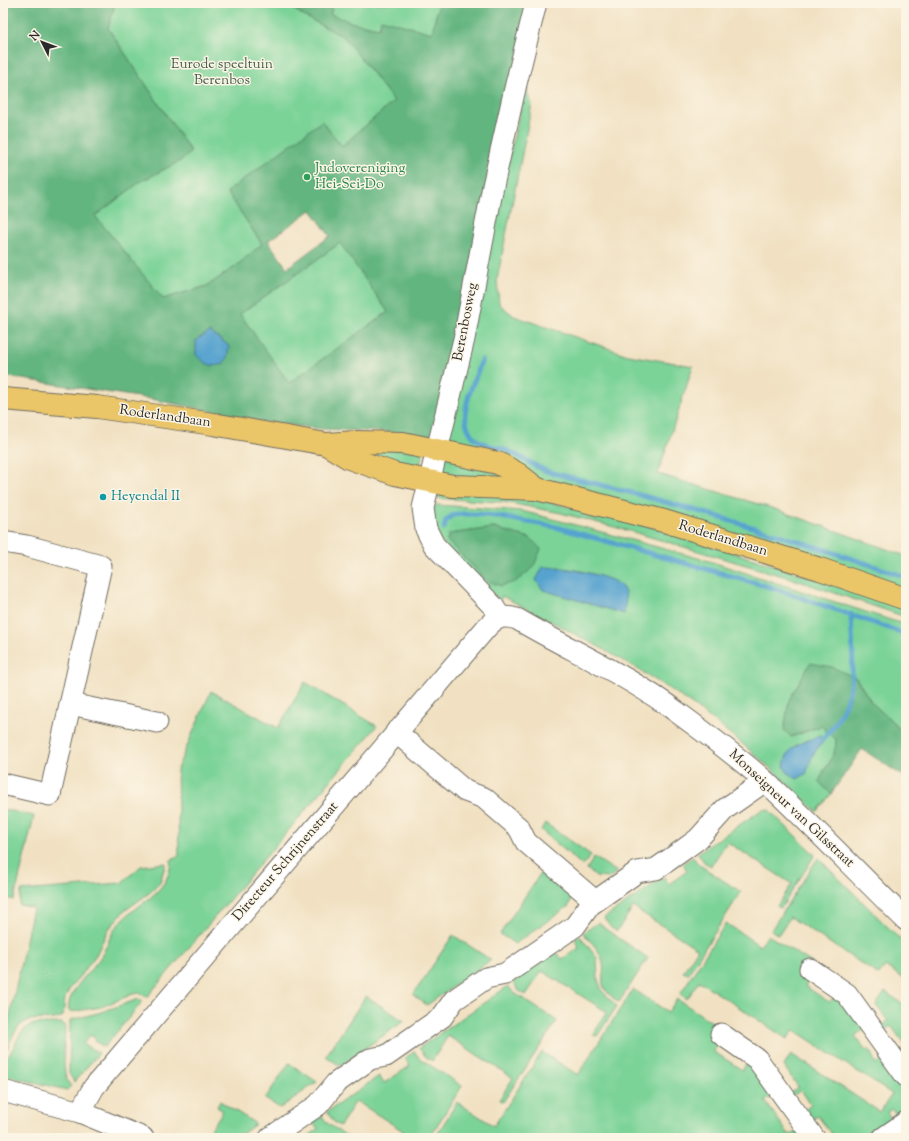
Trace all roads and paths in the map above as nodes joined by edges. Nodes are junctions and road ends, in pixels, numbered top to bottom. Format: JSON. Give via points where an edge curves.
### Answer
{"nodes":[{"id":1,"x":536,"y":3,"type":"edge"},
{"id":2,"x":3,"y":399,"type":"edge"},
{"id":3,"x":326,"y":444,"type":"junction"},
{"id":4,"x":437,"y":449,"type":"junction"},
{"id":5,"x":428,"y":481,"type":"junction"},
{"id":6,"x":537,"y":489,"type":"junction"},
{"id":7,"x":3,"y":542,"type":"edge"},
{"id":8,"x":906,"y":599,"type":"edge"},
{"id":9,"x":500,"y":617,"type":"junction"},
{"id":10,"x":70,"y":704,"type":"junction"},
{"id":11,"x":157,"y":722,"type":"dead end"},
{"id":12,"x":396,"y":732,"type":"junction"},
{"id":13,"x":765,"y":781,"type":"junction"},
{"id":14,"x":3,"y":784,"type":"edge"},
{"id":15,"x":595,"y":901,"type":"junction"},
{"id":16,"x":906,"y":920,"type":"edge"},
{"id":17,"x":810,"y":970,"type":"dead end"},
{"id":18,"x":721,"y":1034,"type":"dead end"},
{"id":19,"x":906,"y":1076,"type":"edge"},
{"id":20,"x":3,"y":1091,"type":"edge"},
{"id":21,"x":80,"y":1112,"type":"junction"},
{"id":22,"x":906,"y":1122,"type":"edge"},
{"id":23,"x":143,"y":1138,"type":"edge"},
{"id":24,"x":253,"y":1138,"type":"edge"},
{"id":25,"x":266,"y":1138,"type":"edge"},
{"id":26,"x":270,"y":1138,"type":"edge"},
{"id":27,"x":814,"y":1138,"type":"edge"},
{"id":28,"x":883,"y":1138,"type":"edge"}],
"edges":[{"from":1,"to":4,"type":"street","name":"Berenbosweg","via":[[496,171],[464,339]]},
{"from":2,"to":3,"type":"main road","name":"Roderlandbaan","via":[[97,407]]},
{"from":3,"to":4,"type":"main road","name":"Roderlandbaan","via":[[386,442]]},
{"from":3,"to":5,"type":"main road","name":"Roderlandbaan","via":[[349,458],[370,466]]},
{"from":4,"to":5,"type":"street","name":"Berenbosweg"},
{"from":4,"to":6,"type":"main road","name":"Roderlandbaan","via":[[498,463]]},
{"from":5,"to":6,"type":"main road","name":"Roderlandbaan","via":[[453,486]]},
{"from":5,"to":9,"type":"street","name":"Berenbosweg","via":[[423,508],[430,538],[439,551],[493,606]]},
{"from":6,"to":8,"type":"main road","name":"Roderlandbaan","via":[[664,521],[820,569]]},
{"from":7,"to":10,"type":"street","via":[[41,549],[101,566]]},
{"from":9,"to":12,"type":"street","name":"Directeur Schrijnenstraat","via":[[487,627]]},
{"from":9,"to":13,"type":"street","name":"Monseigneur van Gilsstraat","via":[[516,619],[634,684],[713,738]]},
{"from":10,"to":11,"type":"street"},
{"from":10,"to":14,"type":"street","via":[[50,795]]},
{"from":12,"to":15,"type":"street","via":[[465,791],[490,803],[519,828],[526,842]]},
{"from":12,"to":21,"type":"street","name":"Directeur Schrijnenstraat","via":[[94,1087]]},
{"from":13,"to":15,"type":"street","via":[[725,809],[698,839],[684,850],[656,869],[637,872]]},
{"from":13,"to":16,"type":"street","name":"Monseigneur van Gilsstraat","via":[[828,840]]},
{"from":15,"to":26,"type":"street","via":[[575,926],[505,974],[486,978],[454,1000],[442,1018],[386,1056],[370,1059],[336,1083],[318,1105]]},
{"from":17,"to":19,"type":"street","via":[[847,994]]},
{"from":18,"to":27,"type":"street","via":[[757,1059]]},
{"from":20,"to":21,"type":"street"},
{"from":21,"to":23,"type":"street"},
{"from":22,"to":28,"type":"street"},
{"from":24,"to":25,"type":"street"}]}
